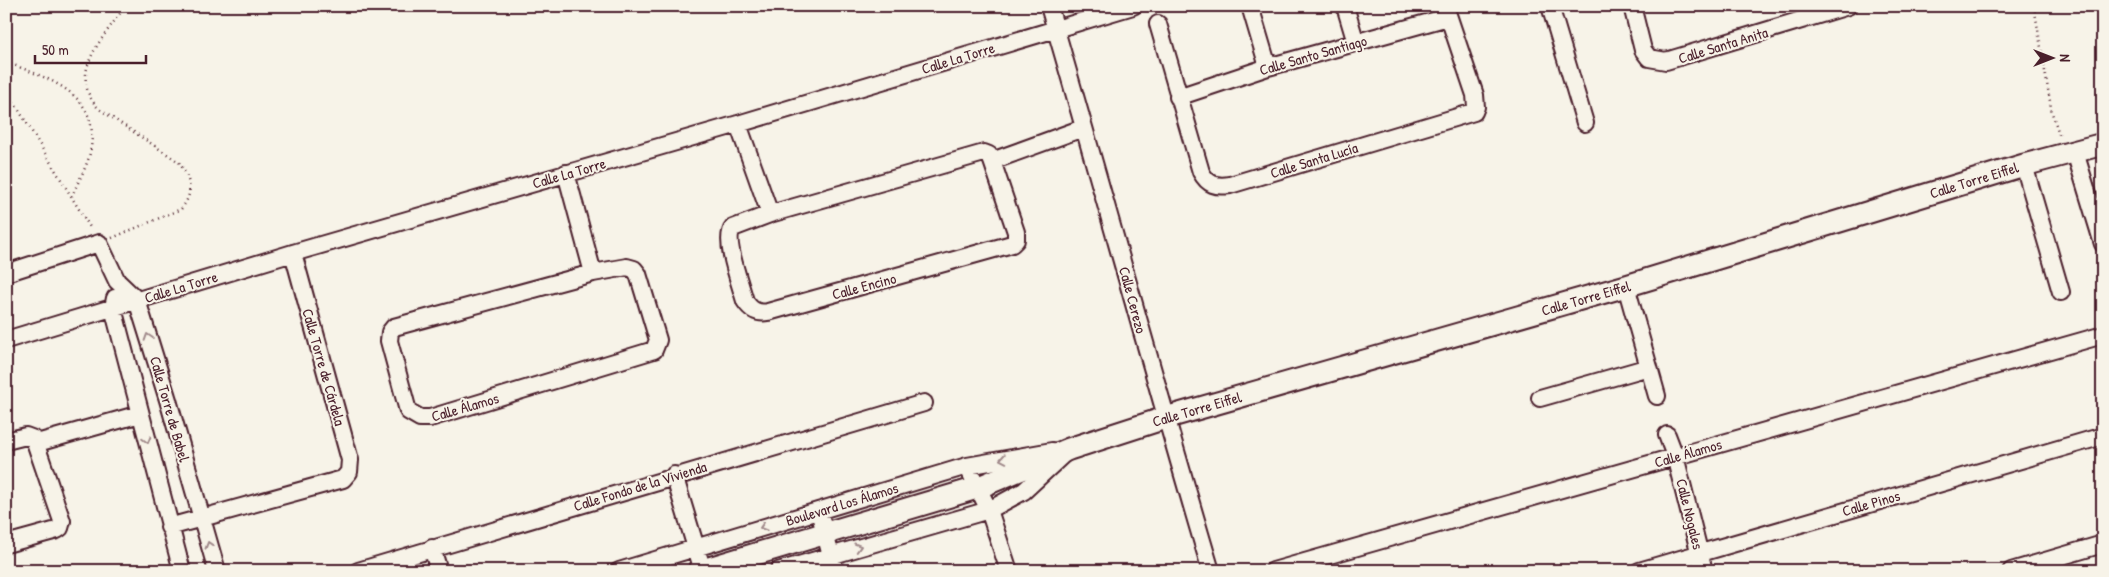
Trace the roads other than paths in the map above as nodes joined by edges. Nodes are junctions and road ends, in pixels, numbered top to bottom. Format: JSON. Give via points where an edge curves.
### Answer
{"nodes":[{"id":1,"x":1049,"y":6,"type":"edge"},
{"id":2,"x":1132,"y":6,"type":"edge"},
{"id":3,"x":1250,"y":6,"type":"edge"},
{"id":4,"x":1345,"y":6,"type":"edge"},
{"id":5,"x":1550,"y":6,"type":"edge"},
{"id":6,"x":1632,"y":6,"type":"edge"},
{"id":7,"x":1848,"y":6,"type":"edge"},
{"id":8,"x":1447,"y":11,"type":"edge"},
{"id":9,"x":1158,"y":24,"type":"dead end"},
{"id":10,"x":1056,"y":28,"type":"junction"},
{"id":11,"x":1356,"y":43,"type":"junction"},
{"id":12,"x":1268,"y":67,"type":"junction"},
{"id":13,"x":1178,"y":97,"type":"junction"},
{"id":14,"x":1585,"y":123,"type":"dead end"},
{"id":15,"x":738,"y":124,"type":"junction"},
{"id":16,"x":1084,"y":128,"type":"junction"},
{"id":17,"x":2103,"y":144,"type":"edge"},
{"id":18,"x":2075,"y":152,"type":"junction"},
{"id":19,"x":992,"y":161,"type":"junction"},
{"id":20,"x":2024,"y":165,"type":"junction"},
{"id":21,"x":566,"y":173,"type":"junction"},
{"id":22,"x":770,"y":214,"type":"junction"},
{"id":23,"x":2103,"y":244,"type":"edge"},
{"id":24,"x":293,"y":253,"type":"junction"},
{"id":25,"x":6,"y":273,"type":"edge"},
{"id":26,"x":593,"y":273,"type":"junction"},
{"id":27,"x":117,"y":281,"type":"junction"},
{"id":28,"x":1626,"y":286,"type":"junction"},
{"id":29,"x":2060,"y":292,"type":"dead end"},
{"id":30,"x":137,"y":300,"type":"junction"},
{"id":31,"x":113,"y":308,"type":"junction"},
{"id":32,"x":2103,"y":334,"type":"edge"},
{"id":33,"x":6,"y":340,"type":"edge"},
{"id":34,"x":1649,"y":367,"type":"junction"},
{"id":35,"x":1657,"y":396,"type":"dead end"},
{"id":36,"x":1540,"y":398,"type":"dead end"},
{"id":37,"x":924,"y":402,"type":"dead end"},
{"id":38,"x":140,"y":414,"type":"junction"},
{"id":39,"x":1165,"y":418,"type":"junction"},
{"id":40,"x":1667,"y":435,"type":"dead end"},
{"id":41,"x":2103,"y":436,"type":"edge"},
{"id":42,"x":6,"y":441,"type":"edge"},
{"id":43,"x":36,"y":443,"type":"junction"},
{"id":44,"x":1069,"y":449,"type":"junction"},
{"id":45,"x":1676,"y":456,"type":"junction"},
{"id":46,"x":967,"y":466,"type":"junction"},
{"id":47,"x":674,"y":475,"type":"junction"},
{"id":48,"x":977,"y":488,"type":"junction"},
{"id":49,"x":989,"y":510,"type":"junction"},
{"id":50,"x":819,"y":511,"type":"junction"},
{"id":51,"x":201,"y":518,"type":"junction"},
{"id":52,"x":169,"y":527,"type":"junction"},
{"id":53,"x":825,"y":532,"type":"junction"},
{"id":54,"x":6,"y":544,"type":"edge"},
{"id":55,"x":2103,"y":544,"type":"edge"},
{"id":56,"x":432,"y":548,"type":"junction"},
{"id":57,"x":695,"y":548,"type":"junction"},
{"id":58,"x":1699,"y":553,"type":"junction"},
{"id":59,"x":833,"y":563,"type":"edge"},
{"id":60,"x":701,"y":570,"type":"edge"},
{"id":61,"x":182,"y":571,"type":"edge"},
{"id":62,"x":217,"y":571,"type":"edge"},
{"id":63,"x":358,"y":571,"type":"edge"},
{"id":64,"x":439,"y":571,"type":"edge"},
{"id":65,"x":619,"y":571,"type":"edge"},
{"id":66,"x":778,"y":571,"type":"edge"},
{"id":67,"x":1009,"y":571,"type":"edge"},
{"id":68,"x":1211,"y":571,"type":"edge"},
{"id":69,"x":1273,"y":571,"type":"edge"},
{"id":70,"x":1639,"y":571,"type":"edge"},
{"id":71,"x":1704,"y":571,"type":"edge"},
{"id":72,"x":2011,"y":571,"type":"edge"}],
"edges":[{"from":1,"to":10,"type":"street","name":"Calle Cerezo"},
{"from":2,"to":10,"type":"street","name":"Calle La Torre"},
{"from":3,"to":12,"type":"street"},
{"from":4,"to":11,"type":"street"},
{"from":5,"to":14,"type":"street"},
{"from":6,"to":7,"type":"street","name":"Calle Santa Anita","via":[[1643,50],[1650,58],[1666,61]]},
{"from":8,"to":11,"type":"street","name":"Calle Santo Santiago"},
{"from":8,"to":13,"type":"street","name":"Calle Santa Lucía","via":[[1476,95],[1474,112],[1230,185],[1214,186],[1205,180],[1201,172]]},
{"from":9,"to":13,"type":"street","name":"Calle Santa Lucía"},
{"from":10,"to":15,"type":"street","name":"Calle La Torre"},
{"from":10,"to":16,"type":"street","name":"Calle Cerezo"},
{"from":11,"to":12,"type":"street","name":"Calle Santo Santiago"},
{"from":12,"to":13,"type":"street","name":"Calle Santo Santiago"},
{"from":15,"to":21,"type":"street","name":"Calle La Torre"},
{"from":15,"to":22,"type":"street"},
{"from":16,"to":19,"type":"street"},
{"from":16,"to":39,"type":"street","name":"Calle Cerezo"},
{"from":17,"to":18,"type":"street","name":"Calle Torre Eiffel"},
{"from":18,"to":20,"type":"street","name":"Calle Torre Eiffel"},
{"from":18,"to":23,"type":"street"},
{"from":19,"to":22,"type":"street","name":"Calle Encino","via":[[989,155],[982,153]]},
{"from":19,"to":22,"type":"street","name":"Calle Encino","via":[[1017,237],[1012,244],[763,313],[752,310],[745,301],[729,237],[733,228]]},
{"from":20,"to":28,"type":"street","name":"Calle Torre Eiffel"},
{"from":20,"to":29,"type":"street"},
{"from":21,"to":24,"type":"street","name":"Calle La Torre"},
{"from":21,"to":26,"type":"street"},
{"from":24,"to":30,"type":"street","name":"Calle La Torre"},
{"from":24,"to":51,"type":"street","name":"Calle Torre de Cárdela","via":[[350,460],[349,472],[344,479]]},
{"from":25,"to":27,"type":"street","via":[[99,243]]},
{"from":26,"to":26,"type":"street","name":"Calle Álamos","via":[[394,327],[389,341],[408,411],[420,418],[430,418],[654,350],[658,340],[636,270],[627,267]]},
{"from":27,"to":30,"type":"street"},
{"from":27,"to":31,"type":"street"},
{"from":28,"to":34,"type":"street"},
{"from":28,"to":39,"type":"street","name":"Calle Torre Eiffel"},
{"from":30,"to":31,"type":"street","name":"Calle La Torre"},
{"from":51,"to":30,"type":"street","name":"Calle Torre de Babel","one_way":true},
{"from":31,"to":33,"type":"street","name":"Calle La Torre"},
{"from":31,"to":38,"type":"street","name":"Calle Torre de Babel"},
{"from":32,"to":45,"type":"street","name":"Calle Álamos"},
{"from":34,"to":35,"type":"street"},
{"from":34,"to":36,"type":"street"},
{"from":37,"to":47,"type":"street","name":"Calle Fondo de la Vivienda"},
{"from":38,"to":43,"type":"street"},
{"from":38,"to":52,"type":"street","name":"Calle Torre de Babel","one_way":true},
{"from":39,"to":44,"type":"street","name":"Calle Torre Eiffel"},
{"from":39,"to":68,"type":"street","name":"Calle Cerezo"},
{"from":40,"to":45,"type":"street","name":"Calle Nogales"},
{"from":41,"to":58,"type":"street","name":"Calle Pinos"},
{"from":42,"to":43,"type":"street","via":[[26,436]]},
{"from":43,"to":54,"type":"street","via":[[62,516],[62,525],[57,530]]},
{"from":44,"to":46,"type":"street","name":"Boulevard Los Álamos","one_way":true},
{"from":44,"to":48,"type":"street","name":"Boulevard Los Álamos"},
{"from":44,"to":49,"type":"street","via":[[1024,491]]},
{"from":45,"to":58,"type":"street","name":"Calle Nogales"},
{"from":45,"to":69,"type":"street","name":"Calle Álamos"},
{"from":46,"to":48,"type":"street"},
{"from":46,"to":50,"type":"street","name":"Boulevard Los Álamos"},
{"from":47,"to":56,"type":"street","name":"Calle Fondo de la Vivienda"},
{"from":47,"to":57,"type":"street"},
{"from":48,"to":49,"type":"street"},
{"from":48,"to":53,"type":"street","name":"Boulevard Los Álamos"},
{"from":59,"to":49,"type":"street","one_way":true},
{"from":49,"to":67,"type":"street"},
{"from":50,"to":53,"type":"street"},
{"from":50,"to":57,"type":"street","name":"Boulevard Los Álamos","one_way":true},
{"from":51,"to":52,"type":"street"},
{"from":62,"to":51,"type":"street","name":"Calle Torre de Babel","one_way":true},
{"from":52,"to":61,"type":"street","name":"Calle Torre de Babel"},
{"from":53,"to":59,"type":"street"},
{"from":53,"to":60,"type":"street","name":"Boulevard Los Álamos"},
{"from":55,"to":72,"type":"street"},
{"from":56,"to":63,"type":"street","name":"Calle Fondo de la Vivienda"},
{"from":56,"to":64,"type":"street"},
{"from":57,"to":60,"type":"street"},
{"from":57,"to":65,"type":"street","name":"Boulevard Los Álamos"},
{"from":58,"to":70,"type":"street","name":"Calle Pinos"},
{"from":58,"to":71,"type":"street","name":"Calle Nogales"},
{"from":59,"to":66,"type":"street"}]}
